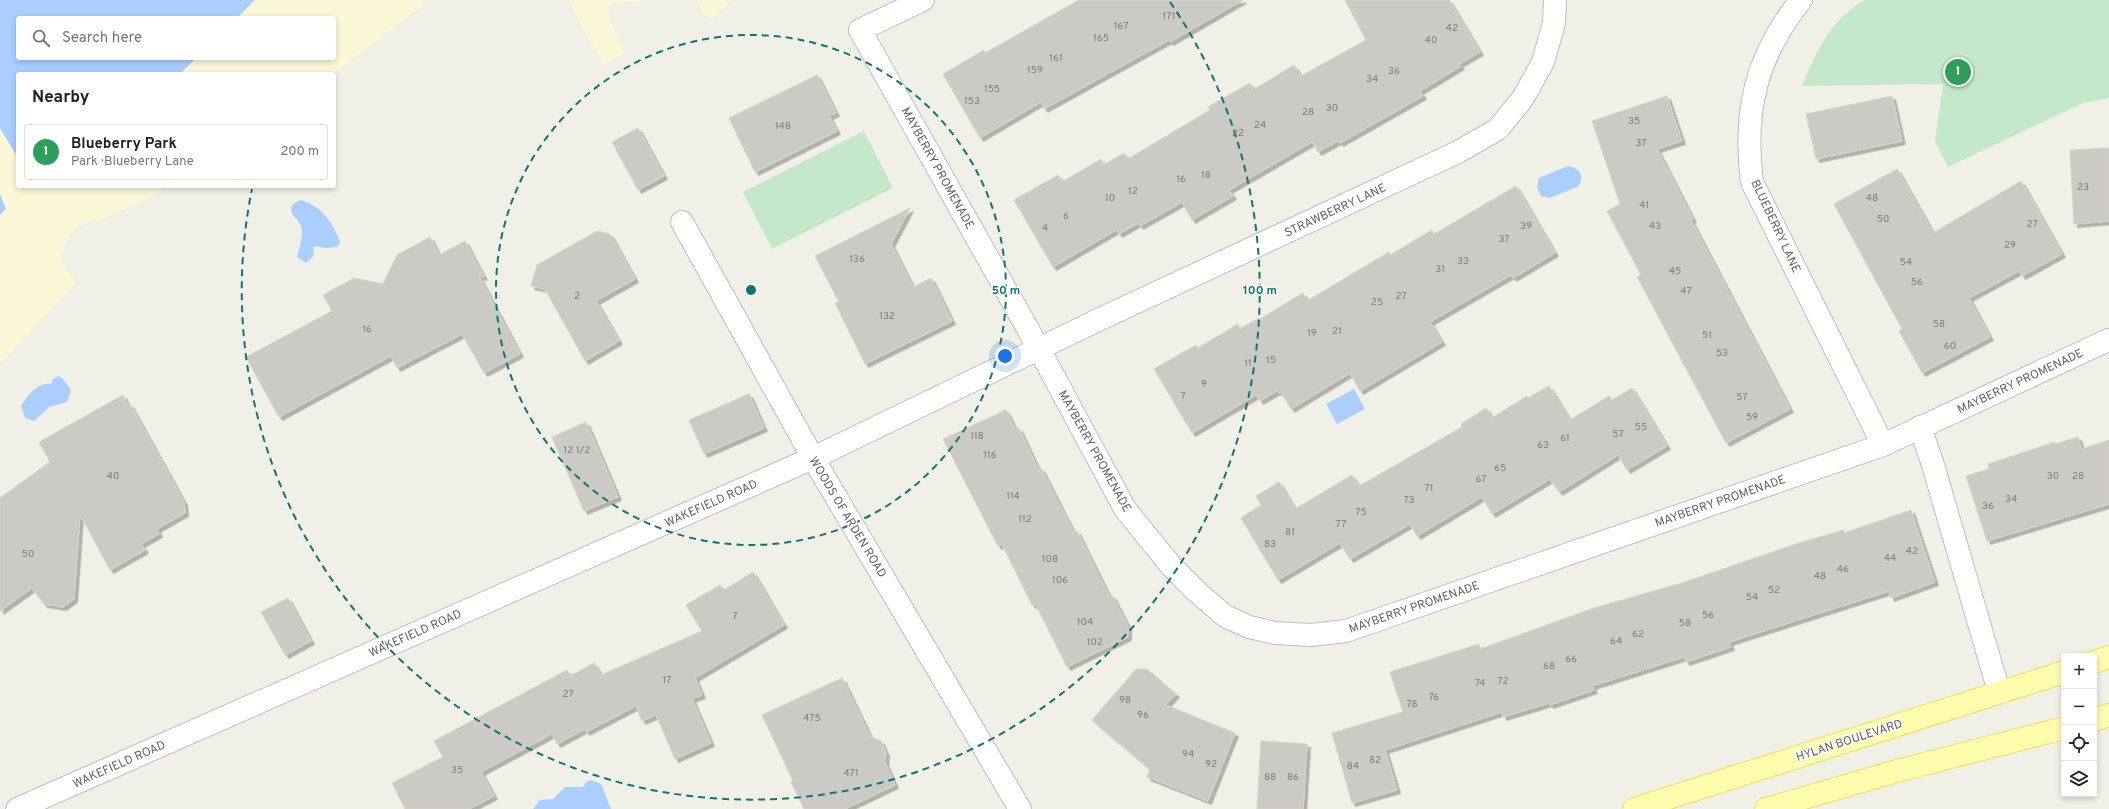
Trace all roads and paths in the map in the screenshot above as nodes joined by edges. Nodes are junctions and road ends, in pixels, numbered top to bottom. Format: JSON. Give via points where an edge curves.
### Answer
{"nodes":[{"id":1,"x":923,"y":0,"type":"edge"},
{"id":2,"x":1555,"y":0,"type":"edge"},
{"id":3,"x":1801,"y":0,"type":"edge"},
{"id":4,"x":682,"y":222,"type":"dead end"},
{"id":5,"x":2108,"y":340,"type":"dead end"},
{"id":6,"x":1039,"y":349,"type":"junction"},
{"id":7,"x":1920,"y":427,"type":"junction"},
{"id":8,"x":1883,"y":445,"type":"junction"},
{"id":9,"x":813,"y":458,"type":"junction"},
{"id":10,"x":2109,"y":657,"type":"edge"},
{"id":11,"x":2097,"y":661,"type":"edge"},
{"id":12,"x":2061,"y":673,"type":"edge"},
{"id":13,"x":1999,"y":692,"type":"junction"},
{"id":14,"x":2109,"y":715,"type":"edge"},
{"id":15,"x":2097,"y":719,"type":"edge"},
{"id":16,"x":2061,"y":729,"type":"edge"},
{"id":17,"x":17,"y":809,"type":"edge"},
{"id":18,"x":1020,"y":809,"type":"edge"},
{"id":19,"x":1634,"y":809,"type":"edge"},
{"id":20,"x":1766,"y":809,"type":"edge"}],
"edges":[{"from":1,"to":6,"type":"street","name":"MAYBERRY PROMENADE","via":[[860,30]]},
{"from":2,"to":6,"type":"street","name":"STRAWBERRY LANE","via":[[1554,23],[1543,62],[1524,98],[1498,129],[1458,152]]},
{"from":3,"to":8,"type":"street","name":"BLUEBERRY LANE","via":[[1783,23],[1761,68],[1752,105],[1748,151],[1752,182]]},
{"from":4,"to":9,"type":"street","name":"WOODS OF ARDEN ROAD"},
{"from":5,"to":7,"type":"street","name":"MAYBERRY PROMENADE"},
{"from":6,"to":8,"type":"street","name":"MAYBERRY PROMENADE","via":[[1125,509],[1172,567],[1225,616],[1249,627],[1275,633],[1310,635],[1346,631]]},
{"from":6,"to":9,"type":"street","name":"STRAWBERRY LANE"},
{"from":7,"to":8,"type":"street","name":"MAYBERRY PROMENADE"},
{"from":7,"to":13,"type":"street"},
{"from":9,"to":17,"type":"street","name":"WAKEFIELD ROAD"},
{"from":9,"to":18,"type":"street","name":"WOODS OF ARDEN ROAD"},
{"from":10,"to":11,"type":"main road"},
{"from":12,"to":13,"type":"main road","name":"HYLAN BOULEVARD"},
{"from":13,"to":19,"type":"main road","name":"HYLAN BOULEVARD"},
{"from":14,"to":15,"type":"main road"},
{"from":16,"to":20,"type":"main road","via":[[1890,773]]}]}
